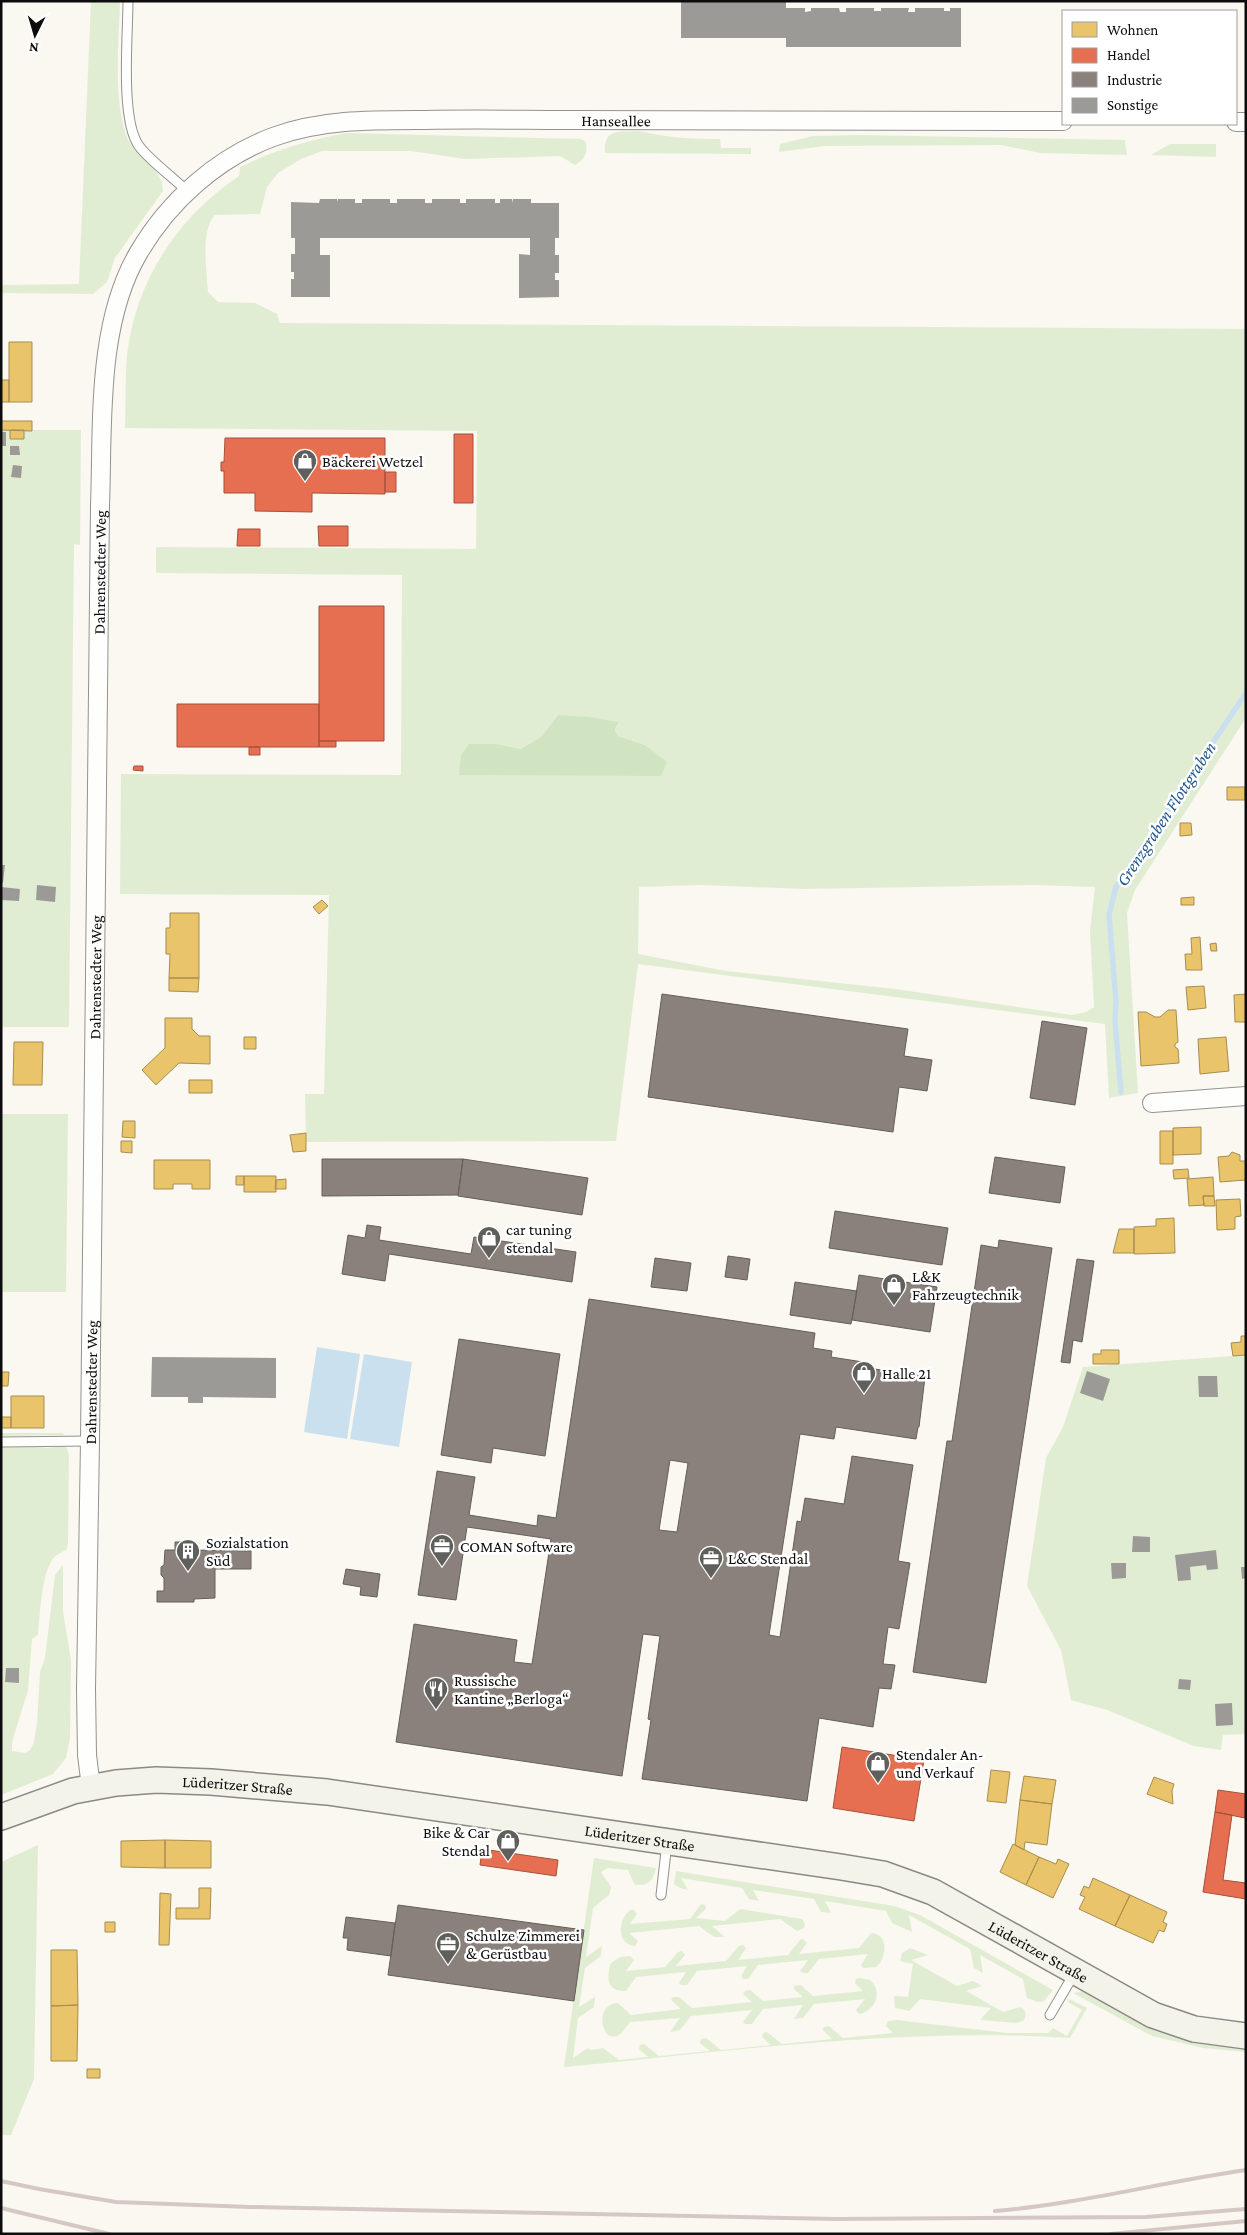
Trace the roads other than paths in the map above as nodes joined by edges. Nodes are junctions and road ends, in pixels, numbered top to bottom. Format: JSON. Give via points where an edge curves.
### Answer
{"nodes":[{"id":1,"x":128,"y":1,"type":"edge"},
{"id":2,"x":1062,"y":121,"type":"edge"},
{"id":3,"x":187,"y":191,"type":"junction"},
{"id":4,"x":1246,"y":1096,"type":"edge"},
{"id":5,"x":1152,"y":1103,"type":"dead end"},
{"id":6,"x":90,"y":1441,"type":"junction"},
{"id":7,"x":1,"y":1442,"type":"edge"},
{"id":8,"x":91,"y":1787,"type":"junction"},
{"id":9,"x":1,"y":1817,"type":"edge"},
{"id":10,"x":667,"y":1843,"type":"junction"},
{"id":11,"x":661,"y":1895,"type":"dead end"},
{"id":12,"x":1076,"y":1972,"type":"junction"},
{"id":13,"x":1050,"y":2015,"type":"dead end"},
{"id":14,"x":1246,"y":2036,"type":"edge"}],
"edges":[{"from":1,"to":3,"type":"lane","via":[[128,112],[132,132],[140,147]]},
{"from":2,"to":3,"type":"street","name":"Hanseallee","via":[[354,121],[321,124],[265,141],[230,158]]},
{"from":3,"to":6,"type":"street","name":"Dahrenstedter Weg","via":[[152,233],[128,272],[114,311],[106,370],[100,506]]},
{"from":4,"to":5,"type":"street"},
{"from":6,"to":7,"type":"lane"},
{"from":6,"to":8,"type":"street","name":"Dahrenstedter Weg","via":[[86,1688]]},
{"from":8,"to":9,"type":"main road","name":"Lüderitzer Straße"},
{"from":8,"to":10,"type":"main road","name":"Lüderitzer Straße","via":[[156,1780],[271,1786]]},
{"from":10,"to":11,"type":"lane"},
{"from":10,"to":12,"type":"main road","name":"Lüderitzer Straße","via":[[841,1867],[910,1882],[961,1906]]},
{"from":12,"to":13,"type":"lane"},
{"from":12,"to":14,"type":"main road","name":"Lüderitzer Straße","via":[[1153,2015],[1194,2029]]}]}
